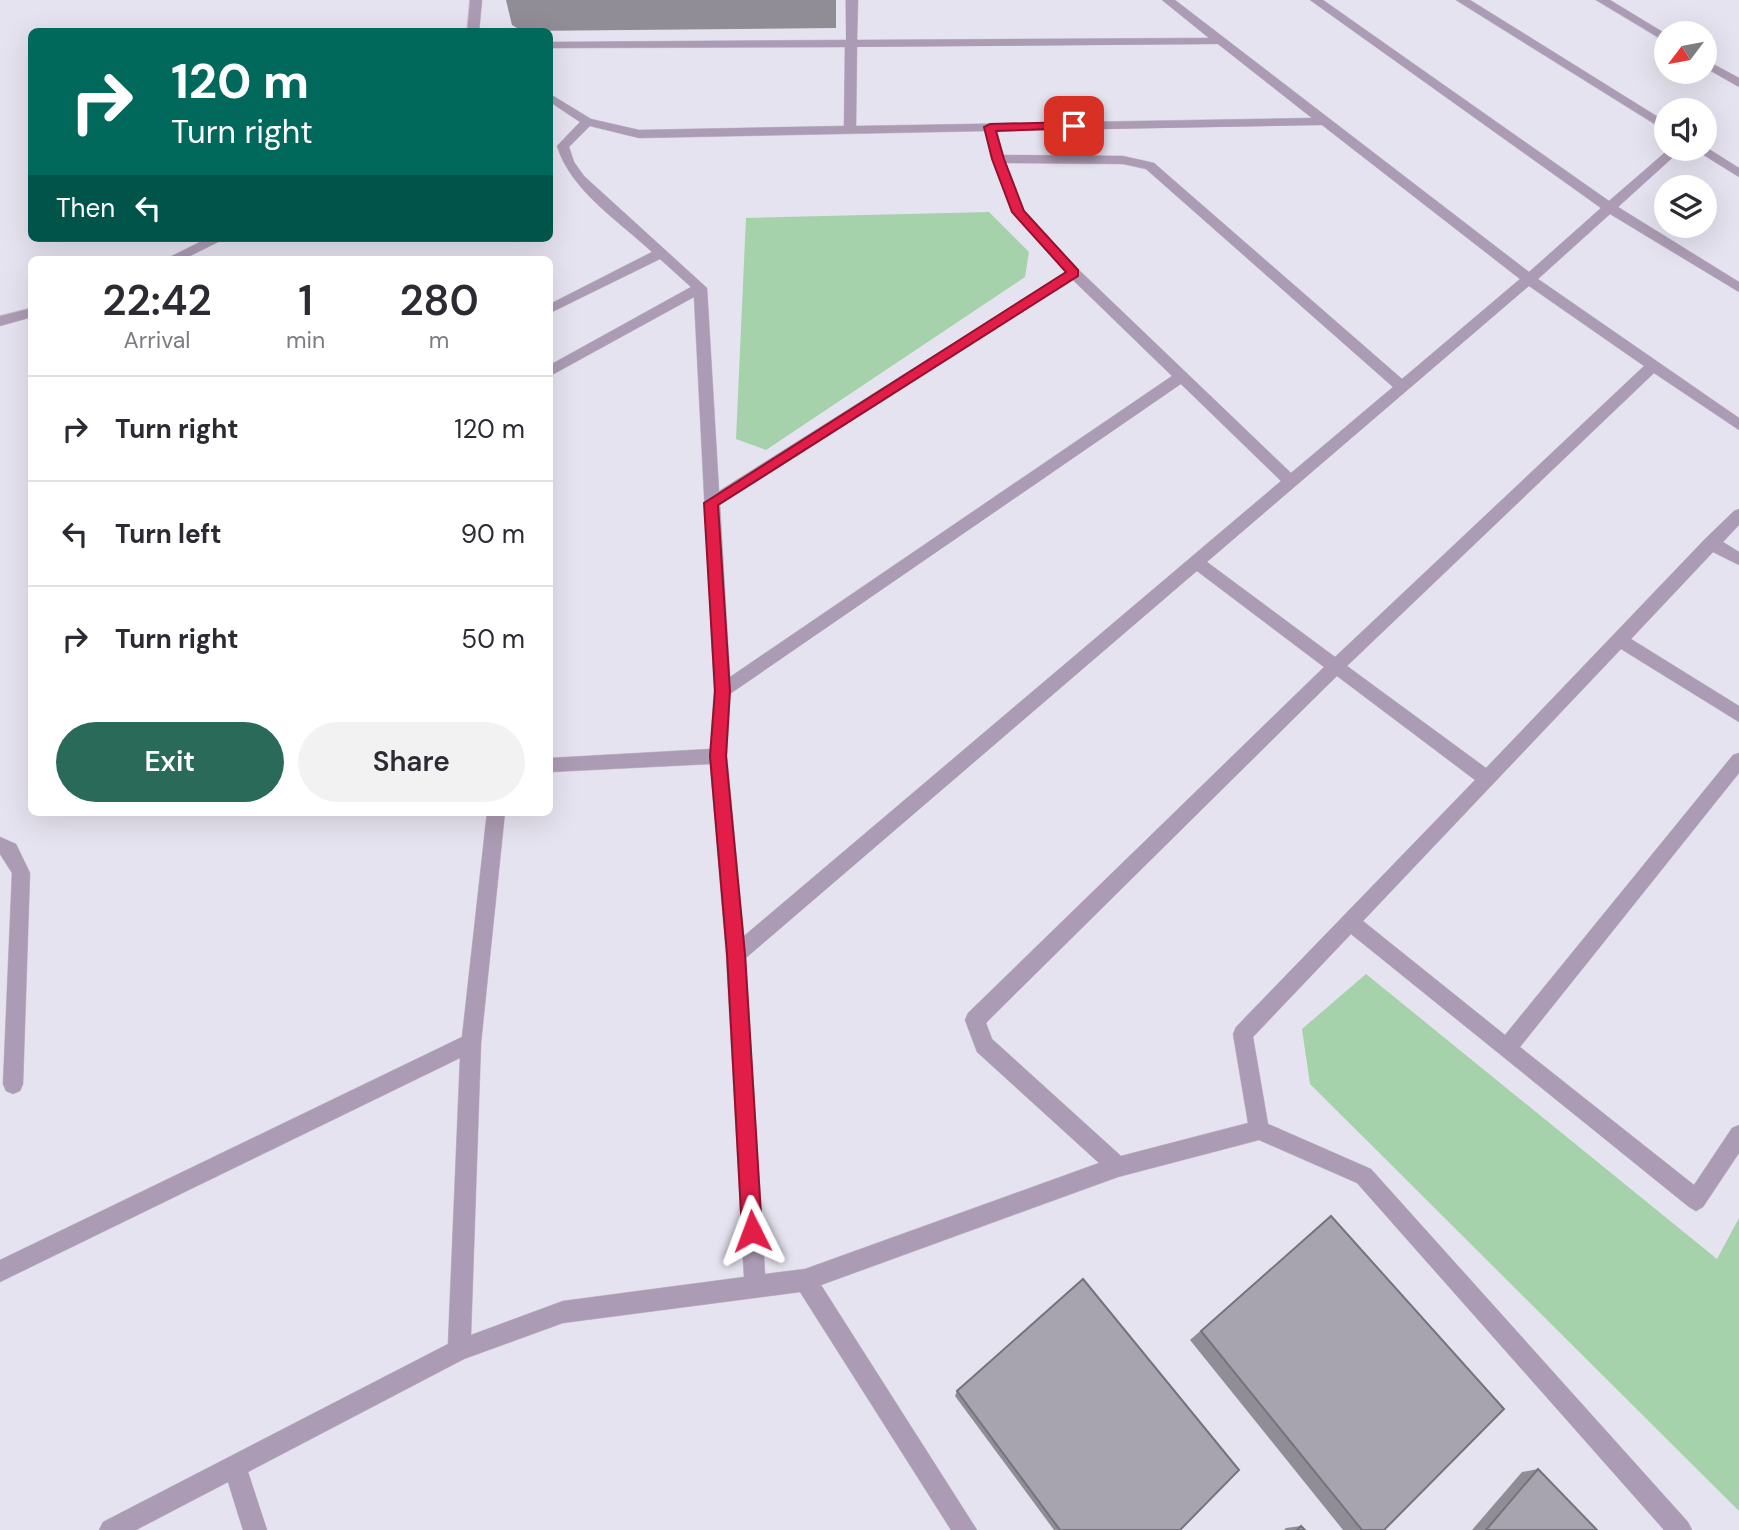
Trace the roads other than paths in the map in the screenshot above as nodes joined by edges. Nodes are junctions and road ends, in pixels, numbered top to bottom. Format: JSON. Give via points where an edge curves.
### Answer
{"nodes":[{"id":1,"x":476,"y":0,"type":"edge"},
{"id":2,"x":852,"y":0,"type":"edge"},
{"id":3,"x":1168,"y":0,"type":"edge"},
{"id":4,"x":1316,"y":0,"type":"edge"},
{"id":5,"x":1462,"y":0,"type":"edge"},
{"id":6,"x":1602,"y":0,"type":"edge"},
{"id":7,"x":473,"y":28,"type":"edge"},
{"id":8,"x":1654,"y":32,"type":"edge"},
{"id":9,"x":1222,"y":41,"type":"junction"},
{"id":10,"x":851,"y":43,"type":"junction"},
{"id":11,"x":553,"y":45,"type":"edge"},
{"id":12,"x":1717,"y":70,"type":"edge"},
{"id":13,"x":1739,"y":83,"type":"edge"},
{"id":14,"x":553,"y":99,"type":"edge"},
{"id":15,"x":1654,"y":120,"type":"edge"},
{"id":16,"x":1324,"y":121,"type":"junction"},
{"id":17,"x":587,"y":122,"type":"junction"},
{"id":18,"x":990,"y":127,"type":"junction"},
{"id":19,"x":850,"y":130,"type":"junction"},
{"id":20,"x":998,"y":159,"type":"junction"},
{"id":21,"x":1717,"y":159,"type":"edge"},
{"id":22,"x":1663,"y":161,"type":"edge"},
{"id":23,"x":1739,"y":173,"type":"edge"},
{"id":24,"x":1610,"y":208,"type":"junction"},
{"id":25,"x":210,"y":242,"type":"edge"},
{"id":26,"x":661,"y":253,"type":"junction"},
{"id":27,"x":180,"y":256,"type":"edge"},
{"id":28,"x":1074,"y":273,"type":"junction"},
{"id":29,"x":1530,"y":279,"type":"junction"},
{"id":30,"x":700,"y":288,"type":"junction"},
{"id":31,"x":1739,"y":288,"type":"edge"},
{"id":32,"x":553,"y":307,"type":"edge"},
{"id":33,"x":28,"y":313,"type":"edge"},
{"id":34,"x":0,"y":321,"type":"edge"},
{"id":35,"x":1654,"y":366,"type":"junction"},
{"id":36,"x":553,"y":369,"type":"edge"},
{"id":37,"x":1182,"y":376,"type":"junction"},
{"id":38,"x":1402,"y":387,"type":"junction"},
{"id":39,"x":1739,"y":425,"type":"edge"},
{"id":40,"x":1291,"y":482,"type":"junction"},
{"id":41,"x":711,"y":503,"type":"junction"},
{"id":42,"x":1739,"y":515,"type":"edge"},
{"id":43,"x":1712,"y":543,"type":"junction"},
{"id":44,"x":1739,"y":559,"type":"edge"},
{"id":45,"x":1196,"y":562,"type":"junction"},
{"id":46,"x":1619,"y":640,"type":"junction"},
{"id":47,"x":1336,"y":666,"type":"junction"},
{"id":48,"x":722,"y":691,"type":"junction"},
{"id":49,"x":1739,"y":715,"type":"edge"},
{"id":50,"x":718,"y":756,"type":"junction"},
{"id":51,"x":1739,"y":761,"type":"edge"},
{"id":52,"x":553,"y":765,"type":"edge"},
{"id":53,"x":1487,"y":779,"type":"junction"},
{"id":54,"x":496,"y":816,"type":"edge"},
{"id":55,"x":0,"y":845,"type":"edge"},
{"id":56,"x":1350,"y":922,"type":"junction"},
{"id":57,"x":736,"y":954,"type":"junction"},
{"id":58,"x":471,"y":1043,"type":"junction"},
{"id":59,"x":1507,"y":1048,"type":"junction"},
{"id":60,"x":13,"y":1084,"type":"dead end"},
{"id":61,"x":1259,"y":1130,"type":"junction"},
{"id":62,"x":1739,"y":1135,"type":"edge"},
{"id":63,"x":1118,"y":1167,"type":"junction"},
{"id":64,"x":0,"y":1271,"type":"edge"},
{"id":65,"x":805,"y":1280,"type":"junction"},
{"id":66,"x":755,"y":1286,"type":"junction"},
{"id":67,"x":459,"y":1350,"type":"junction"},
{"id":68,"x":235,"y":1467,"type":"junction"},
{"id":69,"x":111,"y":1530,"type":"edge"},
{"id":70,"x":255,"y":1530,"type":"edge"},
{"id":71,"x":965,"y":1530,"type":"edge"},
{"id":72,"x":1680,"y":1530,"type":"edge"}],
"edges":[{"from":1,"to":7,"type":"street"},
{"from":2,"to":10,"type":"street"},
{"from":3,"to":9,"type":"street"},
{"from":4,"to":24,"type":"street"},
{"from":5,"to":15,"type":"street"},
{"from":6,"to":8,"type":"street"},
{"from":9,"to":10,"type":"street"},
{"from":9,"to":16,"type":"street"},
{"from":10,"to":11,"type":"street"},
{"from":10,"to":19,"type":"street"},
{"from":12,"to":13,"type":"street"},
{"from":14,"to":17,"type":"street"},
{"from":16,"to":18,"type":"street"},
{"from":16,"to":29,"type":"street"},
{"from":17,"to":19,"type":"street","via":[[639,134]]},
{"from":17,"to":26,"type":"street","via":[[563,146],[568,162]]},
{"from":18,"to":19,"type":"street"},
{"from":18,"to":20,"type":"street"},
{"from":20,"to":28,"type":"street","via":[[1018,212]]},
{"from":20,"to":38,"type":"street","via":[[1123,160],[1150,166]]},
{"from":21,"to":23,"type":"street"},
{"from":22,"to":24,"type":"street"},
{"from":24,"to":29,"type":"street"},
{"from":24,"to":31,"type":"street"},
{"from":25,"to":27,"type":"street"},
{"from":26,"to":30,"type":"street"},
{"from":26,"to":32,"type":"street"},
{"from":28,"to":37,"type":"street"},
{"from":28,"to":41,"type":"street"},
{"from":29,"to":35,"type":"street"},
{"from":29,"to":38,"type":"street"},
{"from":30,"to":36,"type":"street"},
{"from":30,"to":41,"type":"street"},
{"from":33,"to":34,"type":"street"},
{"from":35,"to":39,"type":"street"},
{"from":35,"to":47,"type":"street"},
{"from":37,"to":40,"type":"street"},
{"from":37,"to":48,"type":"street"},
{"from":38,"to":40,"type":"street"},
{"from":40,"to":45,"type":"street"},
{"from":41,"to":48,"type":"street"},
{"from":42,"to":43,"type":"street"},
{"from":43,"to":44,"type":"street"},
{"from":43,"to":46,"type":"street"},
{"from":45,"to":47,"type":"street"},
{"from":45,"to":57,"type":"street"},
{"from":46,"to":49,"type":"street"},
{"from":46,"to":53,"type":"street"},
{"from":47,"to":53,"type":"street"},
{"from":47,"to":63,"type":"street","via":[[975,1020],[984,1045]]},
{"from":48,"to":50,"type":"street"},
{"from":50,"to":52,"type":"street"},
{"from":50,"to":57,"type":"street"},
{"from":51,"to":59,"type":"street"},
{"from":53,"to":56,"type":"street"},
{"from":54,"to":58,"type":"street"},
{"from":55,"to":60,"type":"street","via":[[10,850],[21,873]]},
{"from":56,"to":59,"type":"street"},
{"from":56,"to":61,"type":"street","via":[[1243,1034]]},
{"from":57,"to":66,"type":"street"},
{"from":58,"to":64,"type":"street"},
{"from":58,"to":67,"type":"street"},
{"from":59,"to":62,"type":"street","via":[[1696,1200]]},
{"from":61,"to":63,"type":"street"},
{"from":61,"to":72,"type":"street","via":[[1364,1176]]},
{"from":63,"to":65,"type":"street"},
{"from":65,"to":66,"type":"street"},
{"from":65,"to":71,"type":"street"},
{"from":66,"to":67,"type":"street","via":[[563,1312]]},
{"from":67,"to":68,"type":"street"},
{"from":68,"to":69,"type":"street"},
{"from":68,"to":70,"type":"street"}]}
